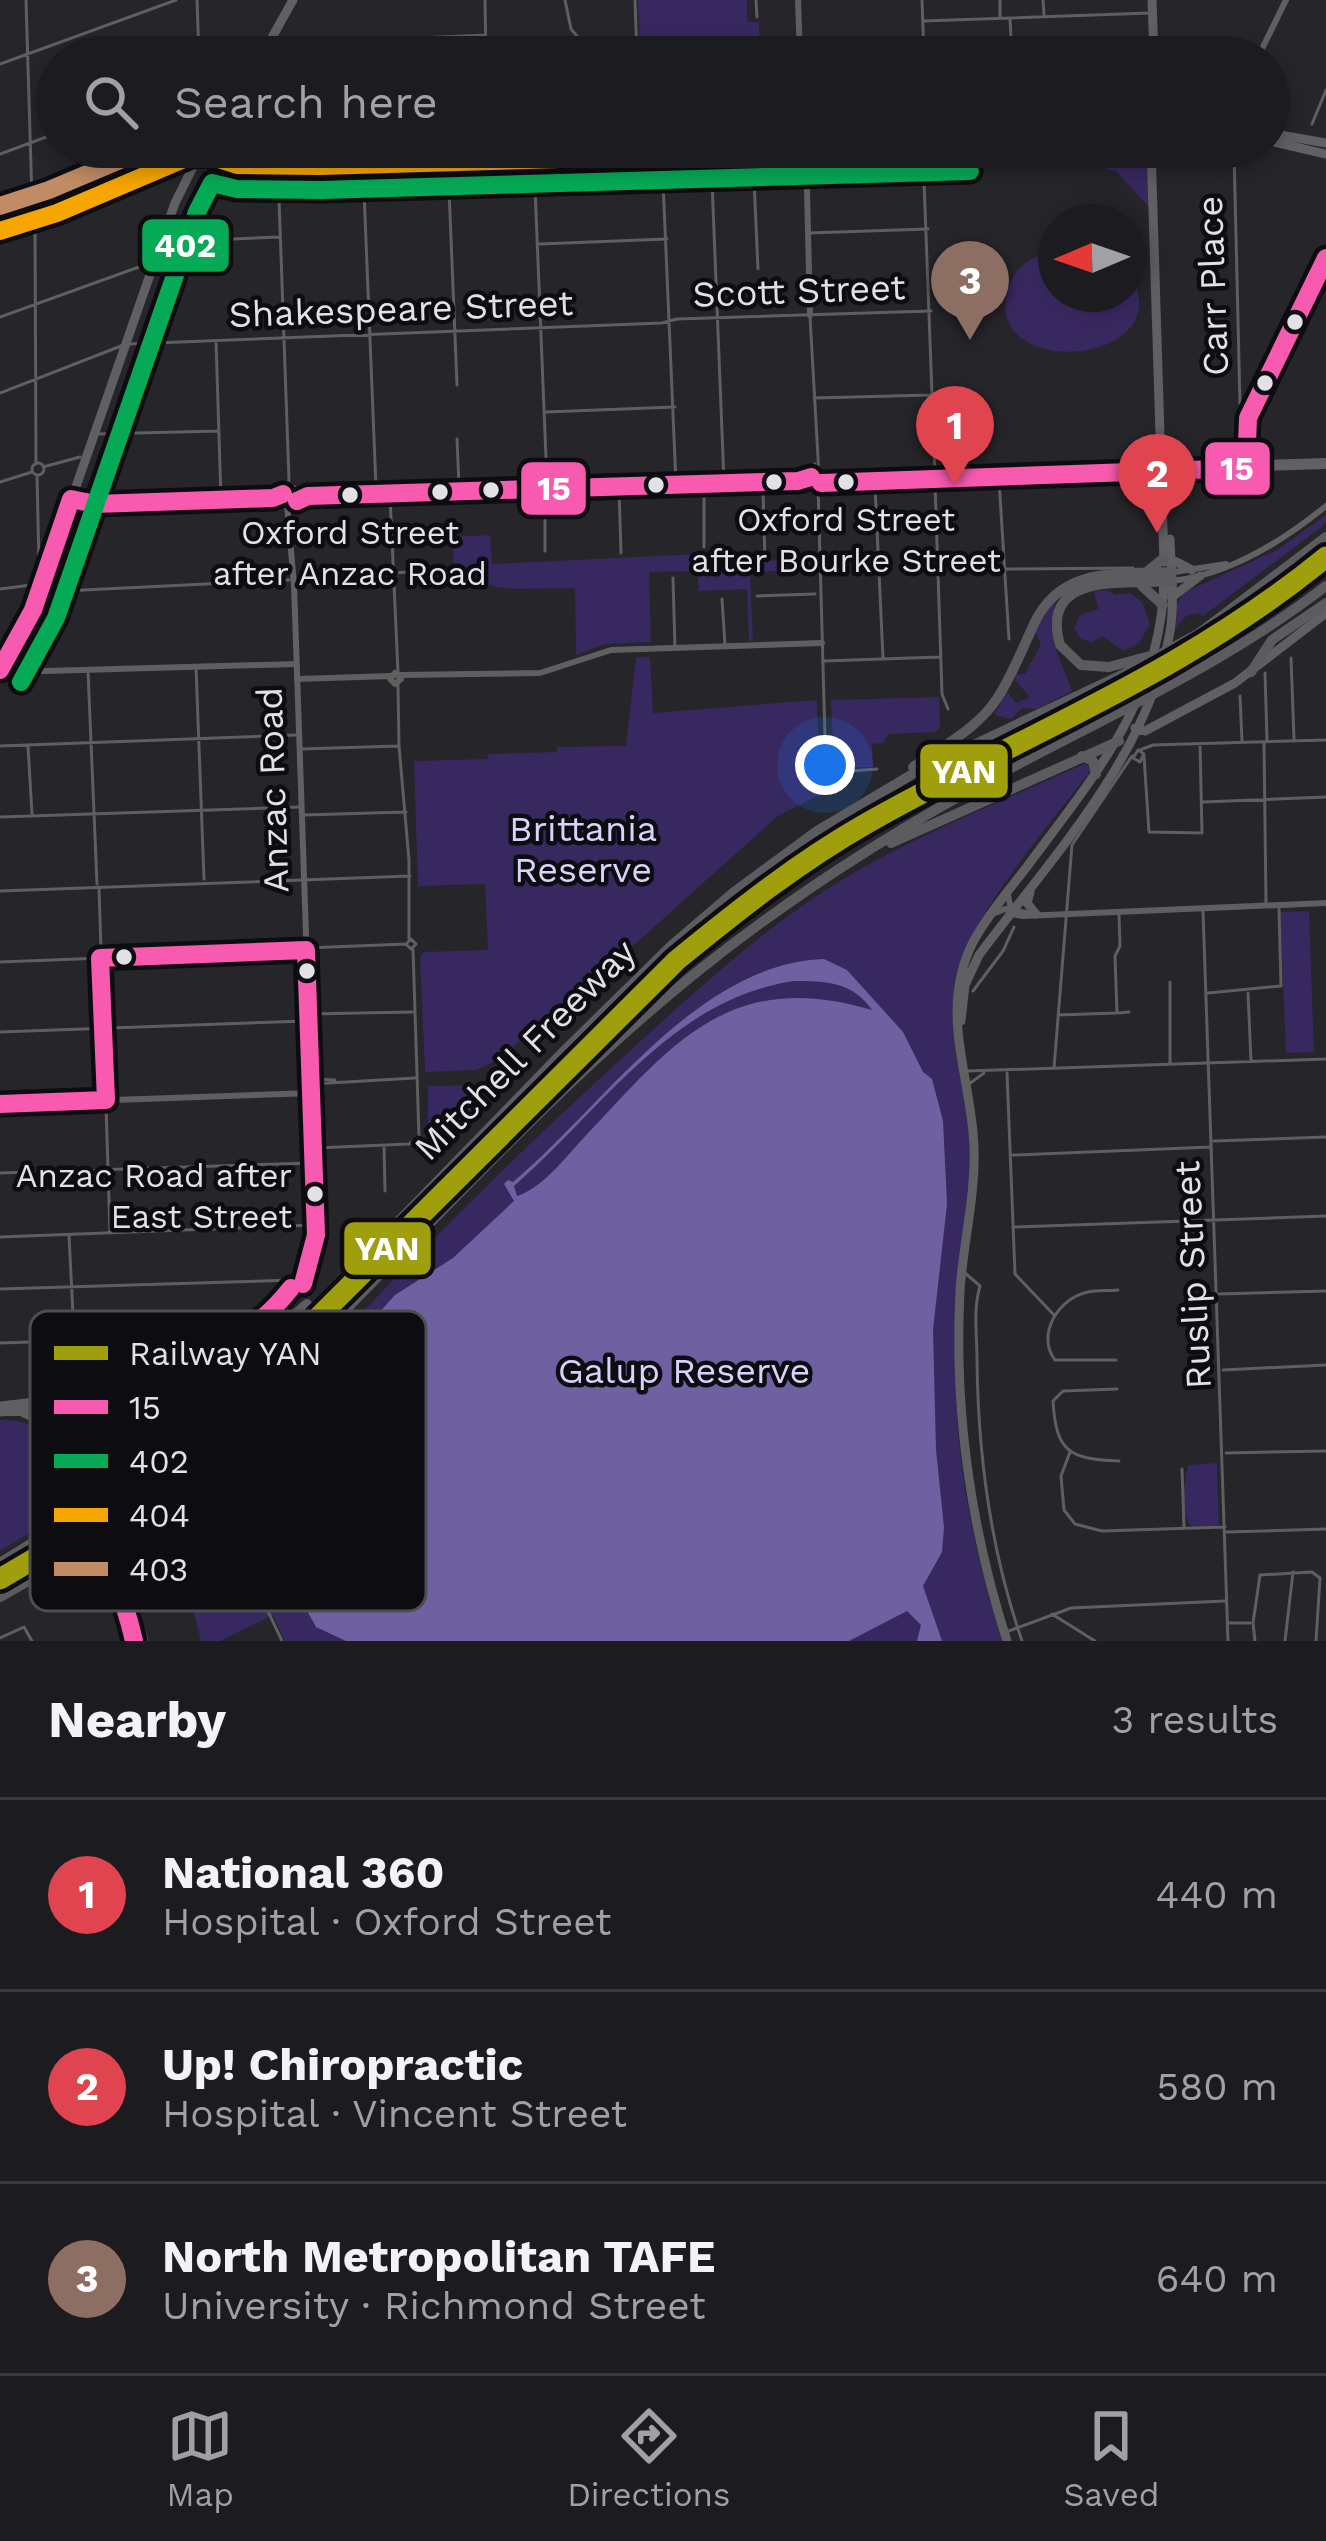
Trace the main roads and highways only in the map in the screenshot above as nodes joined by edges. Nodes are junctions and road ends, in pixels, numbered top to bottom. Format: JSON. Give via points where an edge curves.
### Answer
{"nodes":[{"id":1,"x":293,"y":0,"type":"edge"},
{"id":2,"x":1149,"y":0,"type":"edge"},
{"id":3,"x":273,"y":36,"type":"edge"},
{"id":4,"x":1151,"y":36,"type":"edge"},
{"id":5,"x":1290,"y":139,"type":"edge"},
{"id":6,"x":1290,"y":143,"type":"edge"},
{"id":7,"x":1326,"y":143,"type":"edge"},
{"id":8,"x":1326,"y":154,"type":"edge"},
{"id":9,"x":194,"y":168,"type":"edge"},
{"id":10,"x":195,"y":168,"type":"edge"},
{"id":11,"x":228,"y":168,"type":"edge"},
{"id":12,"x":261,"y":168,"type":"edge"},
{"id":13,"x":1154,"y":168,"type":"edge"},
{"id":14,"x":1156,"y":168,"type":"edge"},
{"id":15,"x":165,"y":169,"type":"joint"},
{"id":16,"x":183,"y":185,"type":"junction"},
{"id":17,"x":178,"y":198,"type":"junction"},
{"id":18,"x":0,"y":230,"type":"edge"},
{"id":19,"x":1326,"y":258,"type":"edge"},
{"id":20,"x":1326,"y":463,"type":"edge"},
{"id":21,"x":1165,"y":466,"type":"junction"},
{"id":22,"x":1244,"y":466,"type":"junction"},
{"id":23,"x":290,"y":497,"type":"junction"},
{"id":24,"x":73,"y":503,"type":"junction"},
{"id":25,"x":1326,"y":506,"type":"edge"},
{"id":26,"x":1326,"y":537,"type":"edge"},
{"id":27,"x":1168,"y":571,"type":"junction"},
{"id":28,"x":1196,"y":573,"type":"junction"},
{"id":29,"x":1136,"y":574,"type":"junction"},
{"id":30,"x":1326,"y":586,"type":"edge"},
{"id":31,"x":1168,"y":601,"type":"junction"},
{"id":32,"x":1326,"y":603,"type":"edge"},
{"id":33,"x":1326,"y":614,"type":"edge"},
{"id":34,"x":1308,"y":628,"type":"junction"},
{"id":35,"x":1275,"y":643,"type":"junction"},
{"id":36,"x":1254,"y":666,"type":"junction"},
{"id":37,"x":1128,"y":667,"type":"junction"},
{"id":38,"x":0,"y":669,"type":"edge"},
{"id":39,"x":1152,"y":697,"type":"junction"},
{"id":40,"x":1167,"y":715,"type":"junction"},
{"id":41,"x":1132,"y":732,"type":"junction"},
{"id":42,"x":1082,"y":756,"type":"junction"},
{"id":43,"x":1096,"y":774,"type":"junction"},
{"id":44,"x":867,"y":800,"type":"junction"},
{"id":45,"x":865,"y":853,"type":"junction"},
{"id":46,"x":1041,"y":872,"type":"junction"},
{"id":47,"x":1034,"y":914,"type":"road end"},
{"id":48,"x":309,"y":1065,"type":"junction"},
{"id":49,"x":312,"y":1087,"type":"junction"},
{"id":50,"x":394,"y":1225,"type":"junction"},
{"id":51,"x":965,"y":1272,"type":"junction"},
{"id":52,"x":278,"y":1311,"type":"edge"},
{"id":53,"x":299,"y":1311,"type":"edge"},
{"id":54,"x":307,"y":1311,"type":"edge"},
{"id":55,"x":345,"y":1311,"type":"edge"},
{"id":56,"x":30,"y":1406,"type":"edge"},
{"id":57,"x":30,"y":1408,"type":"edge"},
{"id":58,"x":0,"y":1409,"type":"edge"},
{"id":59,"x":13,"y":1412,"type":"junction"},
{"id":60,"x":30,"y":1415,"type":"edge"},
{"id":61,"x":30,"y":1545,"type":"edge"},
{"id":62,"x":0,"y":1563,"type":"edge"},
{"id":63,"x":30,"y":1579,"type":"edge"},
{"id":64,"x":0,"y":1597,"type":"edge"},
{"id":65,"x":128,"y":1611,"type":"edge"},
{"id":66,"x":135,"y":1611,"type":"edge"},
{"id":67,"x":1005,"y":1633,"type":"edge"},
{"id":68,"x":134,"y":1641,"type":"edge"},
{"id":69,"x":144,"y":1641,"type":"edge"}],
"edges":[{"from":1,"to":3,"type":"main road"},
{"from":2,"to":4,"type":"main road"},
{"from":5,"to":7,"type":"main road"},
{"from":6,"to":8,"type":"main road"},
{"from":9,"to":16,"type":"main road"},
{"from":10,"to":17,"type":"main road"},
{"from":11,"to":12,"type":"main road"},
{"from":13,"to":21,"type":"main road"},
{"from":14,"to":21,"type":"main road"},
{"from":15,"to":16,"type":"main road","via":[[181,174]]},
{"from":15,"to":18,"type":"main road"},
{"from":16,"to":17,"type":"main road"},
{"from":17,"to":24,"type":"main road"},
{"from":19,"to":22,"type":"main road","via":[[1249,412]]},
{"from":20,"to":22,"type":"main road"},
{"from":21,"to":22,"type":"main road"},
{"from":21,"to":23,"type":"main road"},
{"from":21,"to":27,"type":"main road"},
{"from":23,"to":24,"type":"main road"},
{"from":23,"to":48,"type":"main road","name":"Anzac Road"},
{"from":24,"to":38,"type":"main road","via":[[33,610]]},
{"from":25,"to":28,"type":"main road","via":[[1246,557]]},
{"from":26,"to":37,"type":"highway","name":"Mitchell Freeway","via":[[1187,640]]},
{"from":27,"to":28,"type":"main road"},
{"from":27,"to":28,"type":"main road"},
{"from":27,"to":29,"type":"highway"},
{"from":27,"to":29,"type":"highway"},
{"from":27,"to":31,"type":"main road"},
{"from":28,"to":31,"type":"main road"},
{"from":29,"to":31,"type":"highway"},
{"from":29,"to":37,"type":"highway","via":[[1069,596],[1056,623],[1063,652],[1077,664]]},
{"from":29,"to":44,"type":"highway","via":[[1087,577],[1055,593],[981,718]]},
{"from":30,"to":45,"type":"highway","name":"Mitchell Freeway","via":[[1254,637]]},
{"from":31,"to":39,"type":"main road","via":[[1170,629]]},
{"from":31,"to":41,"type":"main road"},
{"from":32,"to":35,"type":"highway"},
{"from":33,"to":34,"type":"main road"},
{"from":34,"to":35,"type":"main road"},
{"from":34,"to":36,"type":"main road"},
{"from":35,"to":36,"type":"highway"},
{"from":36,"to":40,"type":"main road"},
{"from":36,"to":41,"type":"main road","via":[[1197,706]]},
{"from":37,"to":44,"type":"highway","name":"Mitchell Freeway"},
{"from":39,"to":40,"type":"main road"},
{"from":39,"to":41,"type":"main road"},
{"from":40,"to":41,"type":"main road"},
{"from":41,"to":42,"type":"highway"},
{"from":41,"to":43,"type":"main road"},
{"from":41,"to":46,"type":"main road"},
{"from":42,"to":43,"type":"highway"},
{"from":42,"to":45,"type":"highway"},
{"from":43,"to":51,"type":"main road","via":[[965,959],[956,997],[974,1141]]},
{"from":44,"to":50,"type":"highway","name":"Mitchell Freeway","via":[[672,945]]},
{"from":45,"to":55,"type":"highway","name":"Mitchell Freeway","via":[[759,924],[635,1024]]},
{"from":46,"to":47,"type":"main road","via":[[1028,901]]},
{"from":46,"to":51,"type":"main road","via":[[971,970],[962,1003],[980,1151]]},
{"from":48,"to":49,"type":"main road","name":"Anzac Road"},
{"from":48,"to":49,"type":"main road","name":"Anzac Road"},
{"from":49,"to":52,"type":"main road","name":"Anzac Road","via":[[315,1247]]},
{"from":50,"to":53,"type":"highway"},
{"from":50,"to":54,"type":"highway","name":"Mitchell Freeway"},
{"from":51,"to":67,"type":"main road","via":[[968,1472]]},
{"from":56,"to":58,"type":"main road"},
{"from":57,"to":59,"type":"main road"},
{"from":58,"to":59,"type":"main road"},
{"from":59,"to":60,"type":"main road"},
{"from":61,"to":62,"type":"highway","name":"Mitchell Freeway"},
{"from":63,"to":64,"type":"highway","name":"Mitchell Freeway"},
{"from":65,"to":68,"type":"main road"},
{"from":66,"to":69,"type":"main road"}]}
